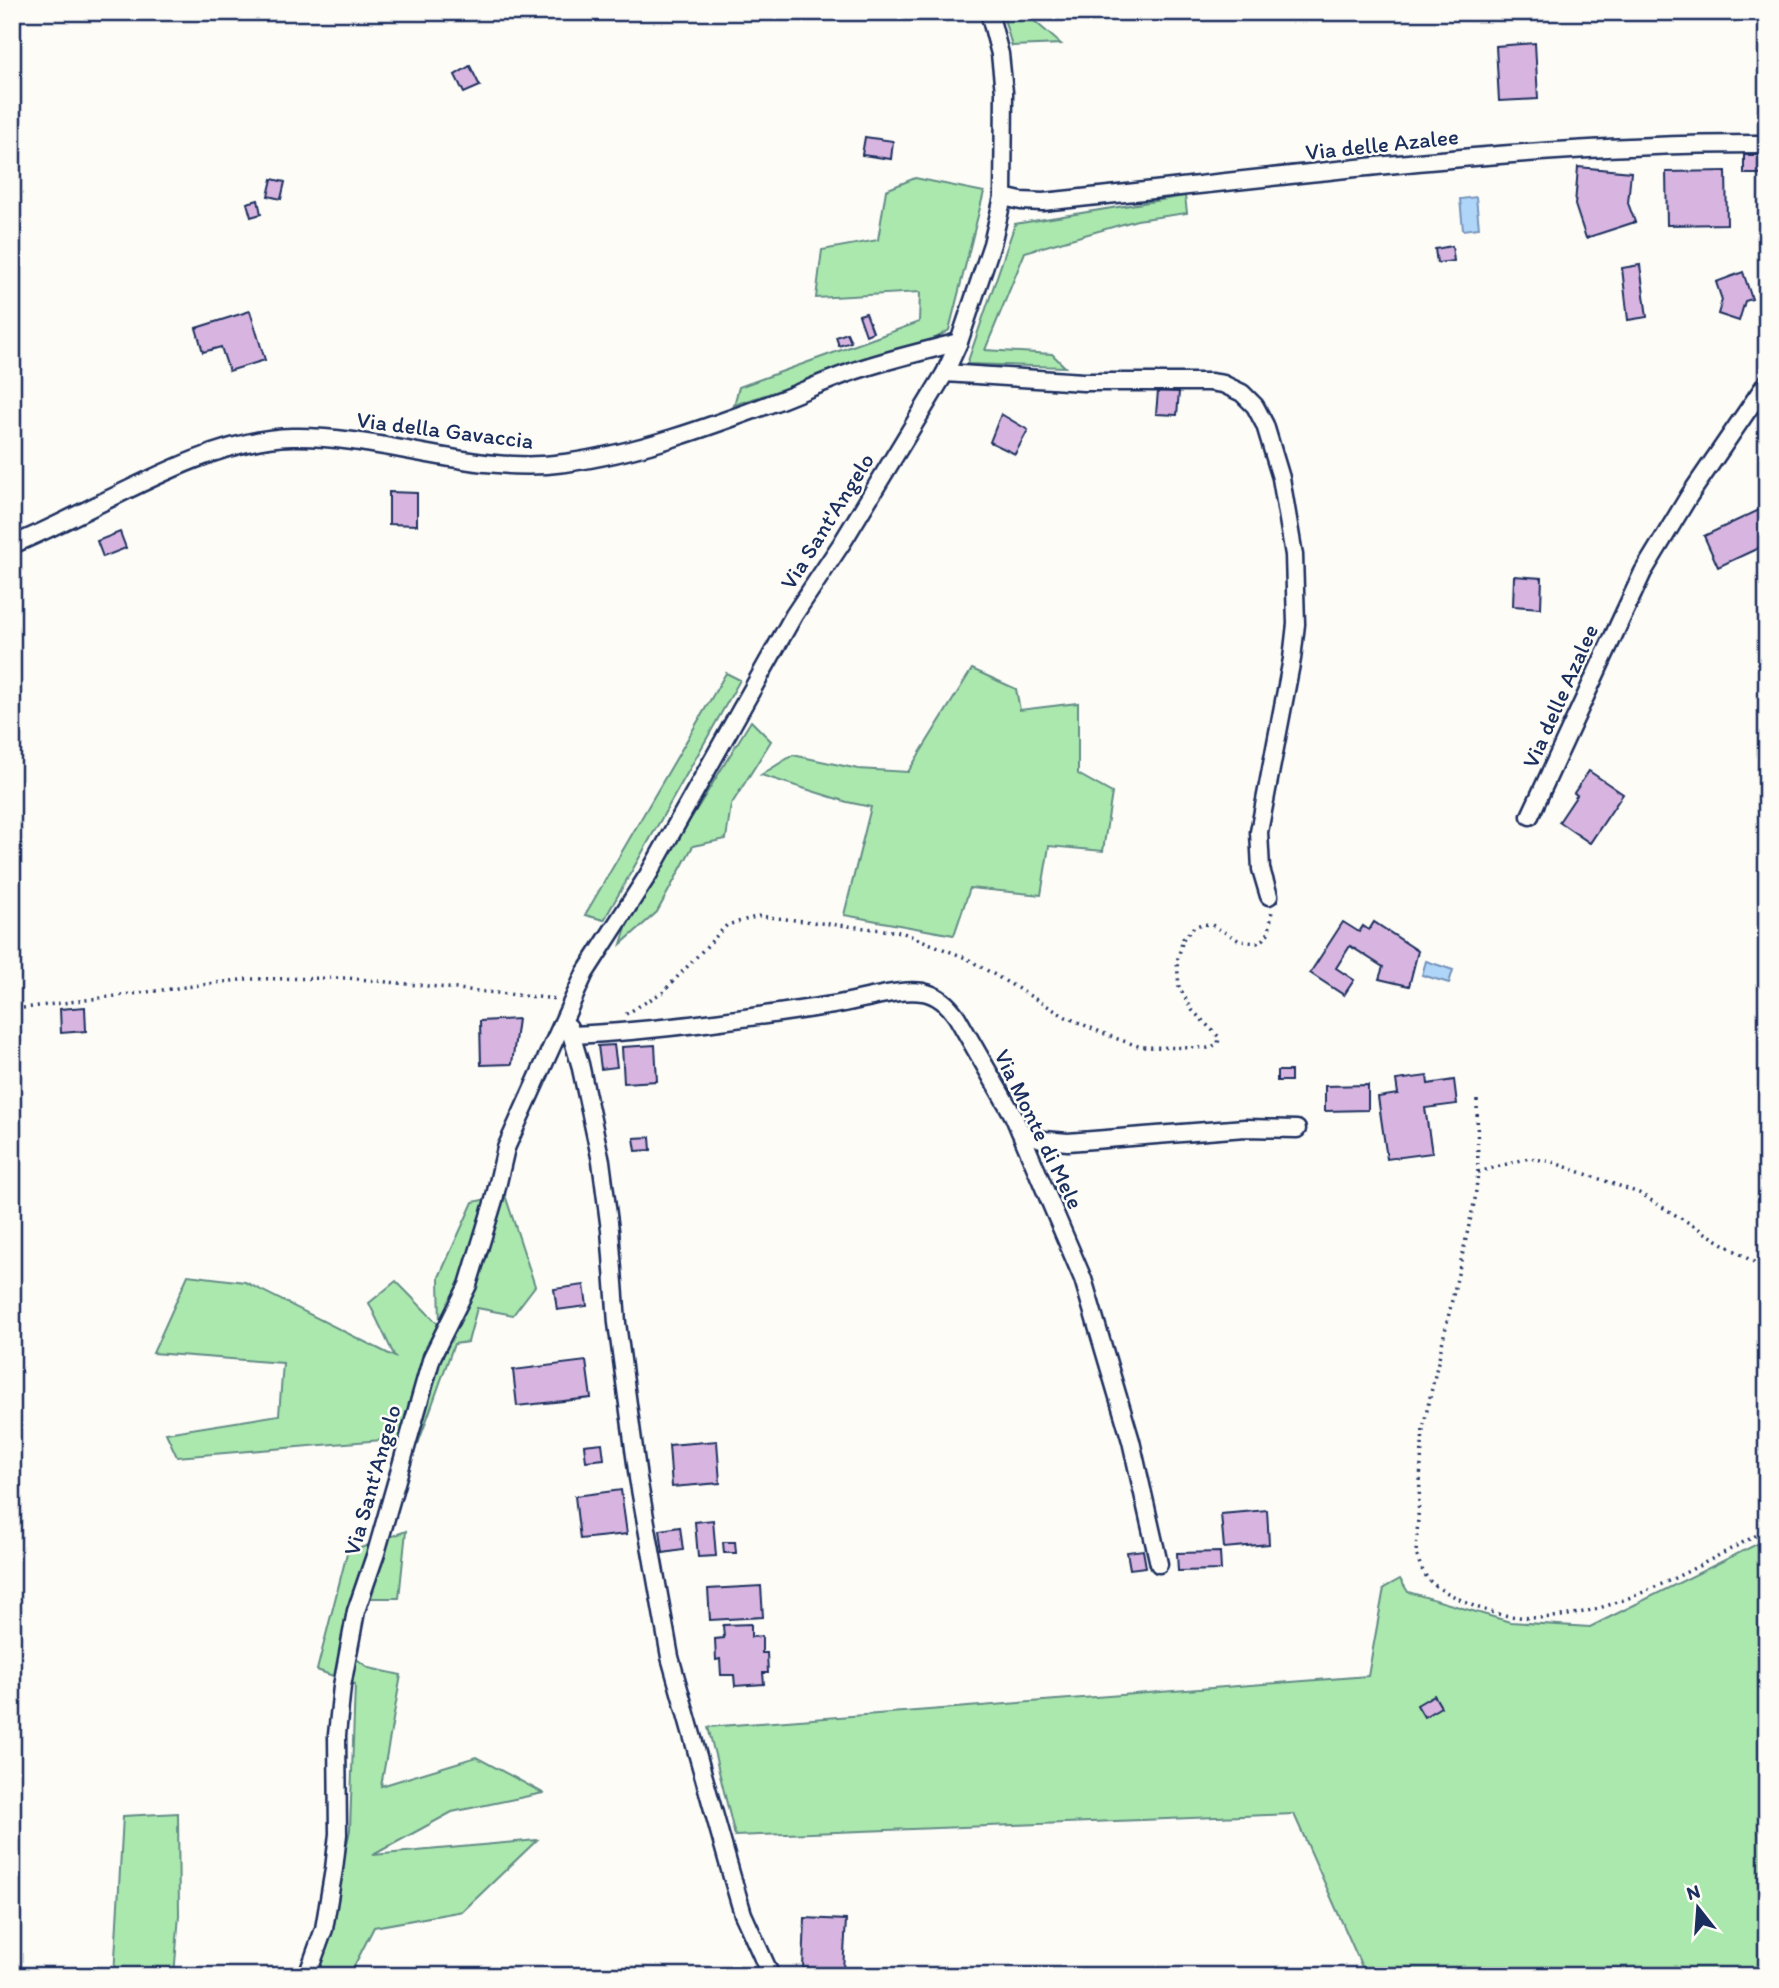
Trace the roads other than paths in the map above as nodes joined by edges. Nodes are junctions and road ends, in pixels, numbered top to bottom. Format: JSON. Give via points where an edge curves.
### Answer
{"nodes":[{"id":1,"x":989,"y":12,"type":"edge"},
{"id":2,"x":1767,"y":144,"type":"edge"},
{"id":3,"x":1003,"y":197,"type":"junction"},
{"id":4,"x":959,"y":342,"type":"junction"},
{"id":5,"x":945,"y":373,"type":"junction"},
{"id":6,"x":1767,"y":383,"type":"edge"},
{"id":7,"x":12,"y":545,"type":"edge"},
{"id":8,"x":1530,"y":816,"type":"dead end"},
{"id":9,"x":1269,"y":896,"type":"road end"},
{"id":10,"x":566,"y":1018,"type":"junction"},
{"id":11,"x":572,"y":1035,"type":"junction"},
{"id":12,"x":1297,"y":1129,"type":"dead end"},
{"id":13,"x":1020,"y":1131,"type":"junction"},
{"id":14,"x":1159,"y":1564,"type":"dead end"},
{"id":15,"x":307,"y":1976,"type":"edge"},
{"id":16,"x":771,"y":1976,"type":"edge"}],
"edges":[{"from":1,"to":3,"type":"street","name":"Via Sant'Angelo","via":[[1004,92]]},
{"from":2,"to":3,"type":"street","name":"Via delle Azalee","via":[[1552,150],[1043,202]]},
{"from":3,"to":4,"type":"street","name":"Via Sant'Angelo"},
{"from":4,"to":5,"type":"street","name":"Via Sant'Angelo"},
{"from":4,"to":7,"type":"street","name":"Via della Gavaccia","via":[[855,370],[650,445],[562,464],[507,464],[312,438],[256,441],[193,461]]},
{"from":5,"to":9,"type":"street","via":[[1083,382],[1210,382],[1242,393],[1260,415],[1281,478],[1294,555],[1296,624],[1259,832],[1261,869]]},
{"from":5,"to":10,"type":"street","name":"Via Sant'Angelo","via":[[794,615],[680,820],[585,973]]},
{"from":6,"to":8,"type":"street","name":"Via delle Azalee","via":[[1643,572]]},
{"from":10,"to":11,"type":"street"},
{"from":10,"to":15,"type":"street","name":"Via Sant'Angelo","via":[[506,1148],[468,1285],[432,1357],[356,1611],[337,1735],[334,1869],[324,1929]]},
{"from":11,"to":13,"type":"street","name":"Via Monte di Mele","via":[[925,993],[943,1001],[957,1017]]},
{"from":11,"to":16,"type":"street","via":[[601,1161],[638,1478],[665,1632],[743,1914]]},
{"from":12,"to":13,"type":"street","via":[[1245,1128],[1068,1142]]},
{"from":13,"to":14,"type":"street","name":"Via Monte di Mele","via":[[1098,1323]]}]}
